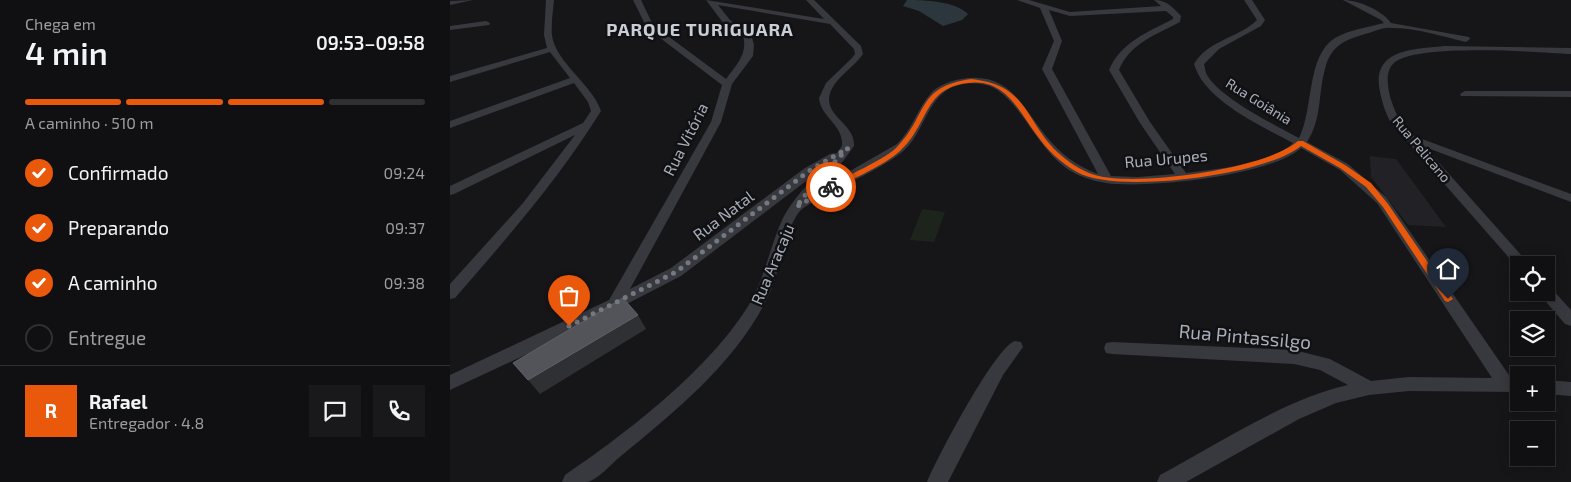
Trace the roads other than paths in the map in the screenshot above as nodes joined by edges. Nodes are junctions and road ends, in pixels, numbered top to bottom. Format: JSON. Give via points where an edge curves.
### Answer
{"nodes":[{"id":1,"x":469,"y":0,"type":"edge"},
{"id":2,"x":550,"y":0,"type":"edge"},
{"id":3,"x":637,"y":0,"type":"edge"},
{"id":4,"x":810,"y":0,"type":"edge"},
{"id":5,"x":1021,"y":0,"type":"edge"},
{"id":6,"x":1158,"y":0,"type":"edge"},
{"id":7,"x":1248,"y":0,"type":"edge"},
{"id":8,"x":1346,"y":0,"type":"edge"},
{"id":9,"x":711,"y":1,"type":"edge"},
{"id":10,"x":773,"y":2,"type":"dead end"},
{"id":11,"x":450,"y":3,"type":"edge"},
{"id":12,"x":1044,"y":8,"type":"junction"},
{"id":13,"x":1171,"y":8,"type":"junction"},
{"id":14,"x":765,"y":10,"type":"junction"},
{"id":15,"x":829,"y":22,"type":"junction"},
{"id":16,"x":486,"y":23,"type":"dead end"},
{"id":17,"x":1388,"y":25,"type":"junction"},
{"id":18,"x":450,"y":28,"type":"edge"},
{"id":19,"x":1466,"y":39,"type":"dead end"},
{"id":20,"x":552,"y":49,"type":"junction"},
{"id":21,"x":1571,"y":50,"type":"edge"},
{"id":22,"x":450,"y":79,"type":"edge"},
{"id":23,"x":577,"y":79,"type":"junction"},
{"id":24,"x":727,"y":84,"type":"junction"},
{"id":25,"x":1465,"y":94,"type":"dead end"},
{"id":26,"x":1571,"y":94,"type":"edge"},
{"id":27,"x":450,"y":125,"type":"edge"},
{"id":28,"x":588,"y":125,"type":"junction"},
{"id":29,"x":1411,"y":138,"type":"junction"},
{"id":30,"x":1300,"y":142,"type":"junction"},
{"id":31,"x":848,"y":148,"type":"junction"},
{"id":32,"x":1183,"y":177,"type":"junction"},
{"id":33,"x":1108,"y":180,"type":"junction"},
{"id":34,"x":450,"y":192,"type":"edge"},
{"id":35,"x":1571,"y":198,"type":"edge"},
{"id":36,"x":796,"y":207,"type":"junction"},
{"id":37,"x":1515,"y":256,"type":"edge"},
{"id":38,"x":450,"y":294,"type":"edge"},
{"id":39,"x":1554,"y":301,"type":"edge"},
{"id":40,"x":615,"y":302,"type":"junction"},
{"id":41,"x":1571,"y":320,"type":"edge"},
{"id":42,"x":1015,"y":347,"type":"dead end"},
{"id":43,"x":1112,"y":348,"type":"dead end"},
{"id":44,"x":1510,"y":382,"type":"edge"},
{"id":45,"x":450,"y":383,"type":"edge"},
{"id":46,"x":1510,"y":385,"type":"edge"},
{"id":47,"x":1369,"y":388,"type":"junction"},
{"id":48,"x":1555,"y":388,"type":"edge"},
{"id":49,"x":1571,"y":389,"type":"edge"},
{"id":50,"x":572,"y":482,"type":"edge"},
{"id":51,"x":937,"y":482,"type":"edge"},
{"id":52,"x":1167,"y":482,"type":"edge"}],
"edges":[{"from":1,"to":11,"type":"street"},
{"from":2,"to":20,"type":"street","via":[[548,35]]},
{"from":3,"to":24,"type":"street","via":[[650,26]]},
{"from":4,"to":15,"type":"street"},
{"from":5,"to":12,"type":"street"},
{"from":6,"to":13,"type":"street"},
{"from":7,"to":30,"type":"street","name":"Rua Goiânia","via":[[1261,20],[1207,53],[1200,62],[1199,72],[1206,83],[1230,103]]},
{"from":8,"to":17,"type":"street","via":[[1384,18]]},
{"from":9,"to":14,"type":"street"},
{"from":9,"to":24,"type":"street","name":"Rua Vitória","via":[[727,22],[747,34],[750,45],[748,56]]},
{"from":10,"to":14,"type":"street"},
{"from":12,"to":13,"type":"street","via":[[1082,14]]},
{"from":12,"to":33,"type":"street","via":[[1058,41],[1047,68]]},
{"from":13,"to":32,"type":"street","via":[[1178,16],[1176,20],[1126,50],[1116,59],[1114,70],[1145,123]]},
{"from":14,"to":15,"type":"street"},
{"from":15,"to":31,"type":"street","via":[[858,48],[859,54],[855,62],[829,85],[824,98],[826,110],[845,131]]},
{"from":16,"to":18,"type":"street"},
{"from":17,"to":19,"type":"street"},
{"from":17,"to":30,"type":"street","via":[[1346,36],[1334,43],[1322,63],[1312,124]]},
{"from":20,"to":22,"type":"street"},
{"from":20,"to":23,"type":"street"},
{"from":21,"to":29,"type":"street","name":"Rua Pelicano","via":[[1423,51],[1405,53],[1388,62],[1384,91],[1395,121]]},
{"from":23,"to":27,"type":"street"},
{"from":23,"to":28,"type":"street","via":[[594,102],[596,111]]},
{"from":24,"to":40,"type":"street","name":"Rua Vitória","via":[[716,122]]},
{"from":25,"to":26,"type":"street"},
{"from":28,"to":34,"type":"street"},
{"from":28,"to":38,"type":"street","via":[[500,237]]},
{"from":29,"to":35,"type":"street"},
{"from":29,"to":37,"type":"street","name":"Rua Pelicano"},
{"from":30,"to":32,"type":"street","name":"Rua Urupes","via":[[1279,156],[1245,167]]},
{"from":30,"to":44,"type":"street","via":[[1368,185]]},
{"from":31,"to":36,"type":"street","name":"Rua Aracaju"},
{"from":31,"to":40,"type":"street","name":"Rua Natal","via":[[809,171],[676,272]]},
{"from":32,"to":33,"type":"street","name":"Rua Urupes"},
{"from":33,"to":36,"type":"street","name":"Rua Urupes","via":[[1081,172],[1060,158],[1038,134],[1020,105],[1000,87],[971,81],[955,83],[932,96],[913,132],[896,151]]},
{"from":36,"to":50,"type":"street","name":"Rua Aracaju","via":[[756,307],[722,353],[676,400]]},
{"from":39,"to":41,"type":"street"},
{"from":40,"to":45,"type":"street","name":"Rua Natal"},
{"from":42,"to":51,"type":"street","via":[[997,370]]},
{"from":43,"to":47,"type":"street","name":"Rua Pintassilgo","via":[[1294,357],[1324,364]]},
{"from":46,"to":47,"type":"street","via":[[1409,384]]},
{"from":47,"to":52,"type":"street","via":[[1333,396],[1293,413]]},
{"from":48,"to":49,"type":"street"}]}
